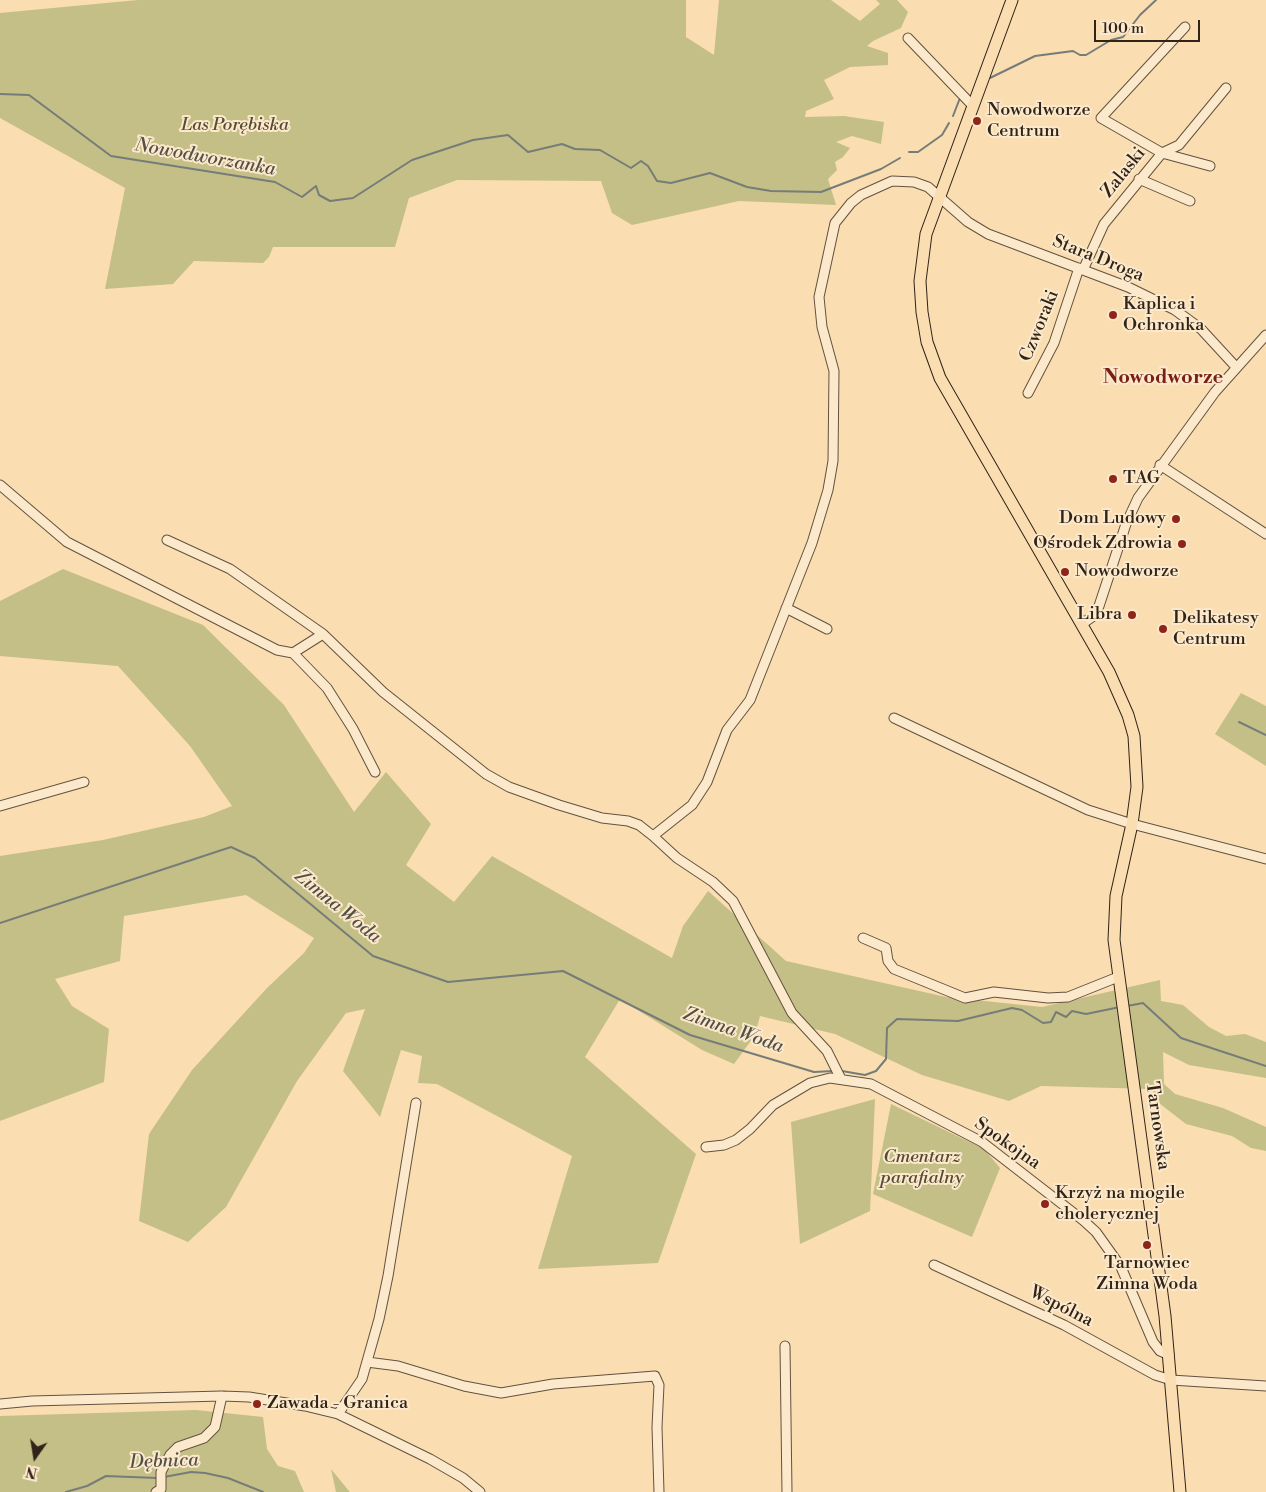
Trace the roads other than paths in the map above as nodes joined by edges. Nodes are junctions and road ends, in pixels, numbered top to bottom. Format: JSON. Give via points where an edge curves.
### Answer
{"nodes":[{"id":1,"x":1012,"y":0,"type":"edge"},
{"id":2,"x":1185,"y":27,"type":"dead end"},
{"id":3,"x":908,"y":38,"type":"dead end"},
{"id":4,"x":1226,"y":88,"type":"dead end"},
{"id":5,"x":973,"y":106,"type":"junction"},
{"id":6,"x":1162,"y":153,"type":"junction"},
{"id":7,"x":1210,"y":166,"type":"dead end"},
{"id":8,"x":1138,"y":179,"type":"junction"},
{"id":9,"x":940,"y":195,"type":"junction"},
{"id":10,"x":1190,"y":201,"type":"dead end"},
{"id":11,"x":1081,"y":269,"type":"junction"},
{"id":12,"x":1266,"y":335,"type":"edge"},
{"id":13,"x":1236,"y":367,"type":"junction"},
{"id":14,"x":1028,"y":393,"type":"dead end"},
{"id":15,"x":1160,"y":465,"type":"junction"},
{"id":16,"x":0,"y":486,"type":"edge"},
{"id":17,"x":1266,"y":534,"type":"edge"},
{"id":18,"x":167,"y":540,"type":"dead end"},
{"id":19,"x":786,"y":608,"type":"junction"},
{"id":20,"x":1082,"y":624,"type":"junction"},
{"id":21,"x":827,"y":629,"type":"dead end"},
{"id":22,"x":323,"y":634,"type":"junction"},
{"id":23,"x":293,"y":653,"type":"junction"},
{"id":24,"x":894,"y":718,"type":"dead end"},
{"id":25,"x":375,"y":772,"type":"dead end"},
{"id":26,"x":84,"y":782,"type":"dead end"},
{"id":27,"x":0,"y":806,"type":"edge"},
{"id":28,"x":1132,"y":824,"type":"junction"},
{"id":29,"x":653,"y":836,"type":"junction"},
{"id":30,"x":1266,"y":859,"type":"edge"},
{"id":31,"x":863,"y":938,"type":"dead end"},
{"id":32,"x":1118,"y":977,"type":"junction"},
{"id":33,"x":841,"y":1079,"type":"junction"},
{"id":34,"x":416,"y":1103,"type":"dead end"},
{"id":35,"x":706,"y":1147,"type":"dead end"},
{"id":36,"x":934,"y":1265,"type":"dead end"},
{"id":37,"x":785,"y":1346,"type":"dead end"},
{"id":38,"x":1169,"y":1355,"type":"junction"},
{"id":39,"x":368,"y":1362,"type":"junction"},
{"id":40,"x":1171,"y":1380,"type":"junction"},
{"id":41,"x":1266,"y":1386,"type":"edge"},
{"id":42,"x":222,"y":1396,"type":"junction"},
{"id":43,"x":0,"y":1404,"type":"edge"},
{"id":44,"x":338,"y":1414,"type":"junction"},
{"id":45,"x":156,"y":1492,"type":"edge"},
{"id":46,"x":480,"y":1492,"type":"edge"},
{"id":47,"x":659,"y":1492,"type":"edge"},
{"id":48,"x":787,"y":1492,"type":"edge"},
{"id":49,"x":1180,"y":1492,"type":"edge"}],
"edges":[{"from":1,"to":5,"type":"main road","name":"Tarnowska"},
{"from":2,"to":6,"type":"street","via":[[1101,118]]},
{"from":3,"to":5,"type":"street"},
{"from":4,"to":6,"type":"street","name":"Zalaski","via":[[1179,145]]},
{"from":5,"to":9,"type":"main road","name":"Tarnowska"},
{"from":6,"to":7,"type":"street"},
{"from":6,"to":8,"type":"street","name":"Zalaski"},
{"from":8,"to":10,"type":"street"},
{"from":8,"to":11,"type":"street","name":"Zalaski","via":[[1104,224]]},
{"from":9,"to":11,"type":"street","name":"Stara Droga","via":[[968,222],[988,234]]},
{"from":9,"to":19,"type":"street","name":"Stara Droga","via":[[914,182],[892,181],[856,199],[835,223],[819,309],[834,371],[833,462],[812,543]]},
{"from":9,"to":20,"type":"main road","name":"Tarnowska","via":[[926,234],[922,261],[921,296],[927,342],[949,394]]},
{"from":11,"to":13,"type":"street","name":"Stara Droga","via":[[1189,318]]},
{"from":11,"to":14,"type":"street","name":"Czworaki","via":[[1054,343]]},
{"from":12,"to":13,"type":"street"},
{"from":13,"to":15,"type":"street"},
{"from":15,"to":17,"type":"street"},
{"from":15,"to":20,"type":"street","via":[[1138,498],[1126,524],[1096,612]]},
{"from":16,"to":23,"type":"street","via":[[67,542],[234,629],[285,653]]},
{"from":18,"to":22,"type":"street","via":[[230,570]]},
{"from":19,"to":21,"type":"street"},
{"from":19,"to":29,"type":"street","name":"Stara Droga","via":[[750,700],[727,730],[707,782],[692,805]]},
{"from":20,"to":28,"type":"main road","name":"Tarnowska","via":[[1128,714],[1137,766]]},
{"from":22,"to":23,"type":"street"},
{"from":22,"to":29,"type":"street","via":[[382,692],[486,774],[509,787],[559,805],[639,825]]},
{"from":23,"to":25,"type":"street","via":[[327,688],[354,729]]},
{"from":24,"to":28,"type":"street","via":[[1070,802]]},
{"from":26,"to":27,"type":"street"},
{"from":28,"to":30,"type":"street"},
{"from":28,"to":32,"type":"main road","name":"Tarnowska","via":[[1114,912]]},
{"from":29,"to":33,"type":"street","via":[[733,901],[792,1013],[827,1051]]},
{"from":31,"to":32,"type":"street","via":[[886,948],[888,961],[894,969],[965,998],[994,992],[1068,997]]},
{"from":32,"to":38,"type":"main road","name":"Tarnowska"},
{"from":33,"to":35,"type":"street","name":"Spokojna","via":[[820,1079],[799,1088],[773,1104],[736,1140]]},
{"from":33,"to":38,"type":"street","name":"Spokojna","via":[[871,1084],[982,1142],[1096,1232],[1128,1279],[1153,1342],[1160,1351]]},
{"from":34,"to":39,"type":"street","via":[[388,1276]]},
{"from":36,"to":40,"type":"street","name":"Wspólna","via":[[1064,1325],[1155,1375]]},
{"from":37,"to":48,"type":"street"},
{"from":38,"to":40,"type":"main road","name":"Tarnowska"},
{"from":39,"to":44,"type":"street","via":[[362,1379]]},
{"from":39,"to":47,"type":"street","via":[[398,1366],[500,1393],[553,1384],[655,1376],[659,1385]]},
{"from":40,"to":41,"type":"street"},
{"from":40,"to":49,"type":"main road","name":"Tarnowska"},
{"from":42,"to":43,"type":"street"},
{"from":42,"to":44,"type":"street","via":[[270,1400]]},
{"from":42,"to":45,"type":"street","via":[[215,1427],[204,1438],[178,1447],[170,1455],[161,1472],[161,1489]]},
{"from":44,"to":46,"type":"street","via":[[449,1470]]}]}
